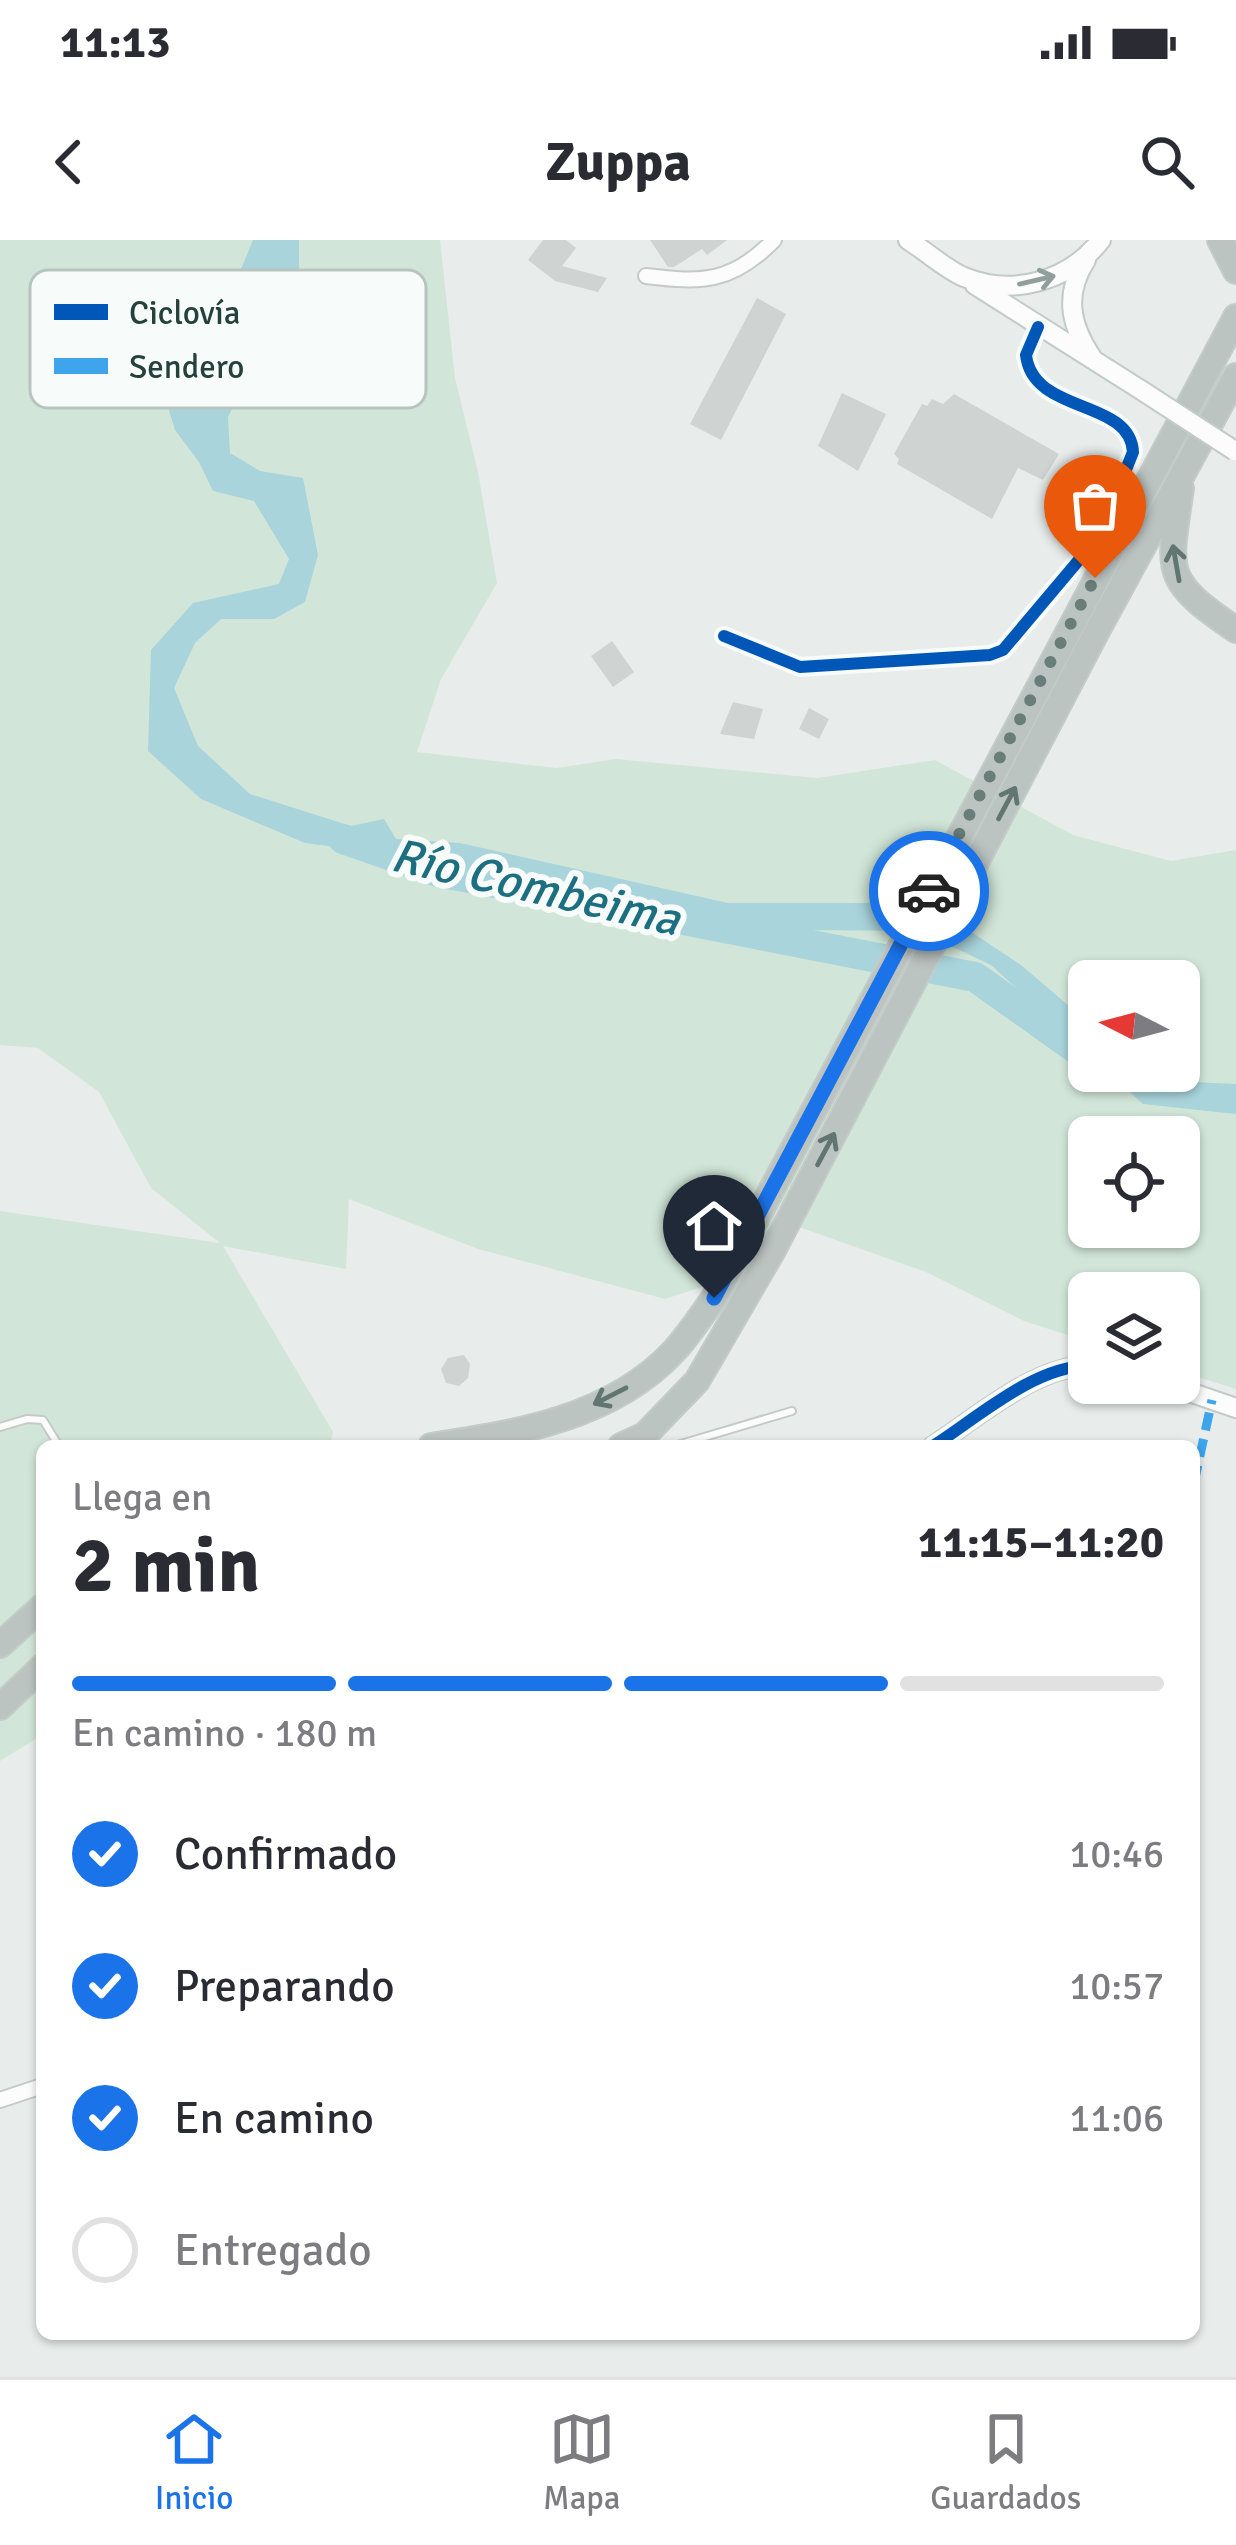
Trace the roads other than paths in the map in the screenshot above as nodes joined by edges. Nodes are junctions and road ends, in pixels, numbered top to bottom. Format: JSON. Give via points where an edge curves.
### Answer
{"nodes":[{"id":1,"x":774,"y":240,"type":"edge"},
{"id":2,"x":908,"y":240,"type":"edge"},
{"id":3,"x":1220,"y":240,"type":"edge"},
{"id":4,"x":1096,"y":246,"type":"edge"},
{"id":5,"x":932,"y":249,"type":"edge"},
{"id":6,"x":1236,"y":271,"type":"edge"},
{"id":7,"x":646,"y":276,"type":"dead end"},
{"id":8,"x":961,"y":276,"type":"junction"},
{"id":9,"x":1234,"y":319,"type":"edge"},
{"id":10,"x":1038,"y":327,"type":"junction"},
{"id":11,"x":1114,"y":373,"type":"junction"},
{"id":12,"x":1236,"y":376,"type":"edge"},
{"id":13,"x":1236,"y":451,"type":"edge"},
{"id":14,"x":1184,"y":470,"type":"junction"},
{"id":15,"x":1236,"y":630,"type":"edge"},
{"id":16,"x":724,"y":637,"type":"dead end"},
{"id":17,"x":1068,"y":1367,"type":"edge"},
{"id":18,"x":1200,"y":1396,"type":"edge"},
{"id":19,"x":1236,"y":1408,"type":"edge"},
{"id":20,"x":792,"y":1411,"type":"dead end"},
{"id":21,"x":0,"y":1427,"type":"edge"},
{"id":22,"x":55,"y":1440,"type":"edge"},
{"id":23,"x":471,"y":1440,"type":"edge"},
{"id":24,"x":653,"y":1440,"type":"edge"},
{"id":25,"x":664,"y":1440,"type":"edge"},
{"id":26,"x":942,"y":1440,"type":"edge"},
{"id":27,"x":36,"y":1612,"type":"edge"},
{"id":28,"x":0,"y":1645,"type":"edge"},
{"id":29,"x":36,"y":1673,"type":"edge"},
{"id":30,"x":0,"y":1707,"type":"edge"},
{"id":31,"x":36,"y":2088,"type":"edge"},
{"id":32,"x":0,"y":2100,"type":"edge"}],
"edges":[{"from":1,"to":7,"type":"street","via":[[726,277]]},
{"from":2,"to":5,"type":"main road"},
{"from":3,"to":6,"type":"highway"},
{"from":8,"to":4,"type":"main road","one_way":true,"via":[[1030,284],[1064,273]]},
{"from":4,"to":11,"type":"main road","via":[[1070,304],[1083,344]]},
{"from":5,"to":8,"type":"main road"},
{"from":8,"to":10,"type":"main road"},
{"from":9,"to":23,"type":"highway","one_way":true,"via":[[714,1298],[673,1352],[634,1384],[530,1431]]},
{"from":10,"to":11,"type":"main road"},
{"from":10,"to":16,"type":"street","via":[[1026,355],[1035,378],[1124,427],[1133,452],[1100,535],[1003,650],[800,668]]},
{"from":11,"to":13,"type":"main road","bridge":true},
{"from":12,"to":14,"type":"highway"},
{"from":15,"to":14,"type":"highway","one_way":true,"via":[[1190,597],[1174,572]]},
{"from":24,"to":14,"type":"highway","one_way":true,"via":[[772,1252]]},
{"from":17,"to":26,"type":"main road"},
{"from":18,"to":19,"type":"main road"},
{"from":20,"to":25,"type":"lane"},
{"from":21,"to":22,"type":"lane","via":[[43,1420]]},
{"from":27,"to":28,"type":"highway"},
{"from":29,"to":30,"type":"highway"},
{"from":31,"to":32,"type":"street"}]}
